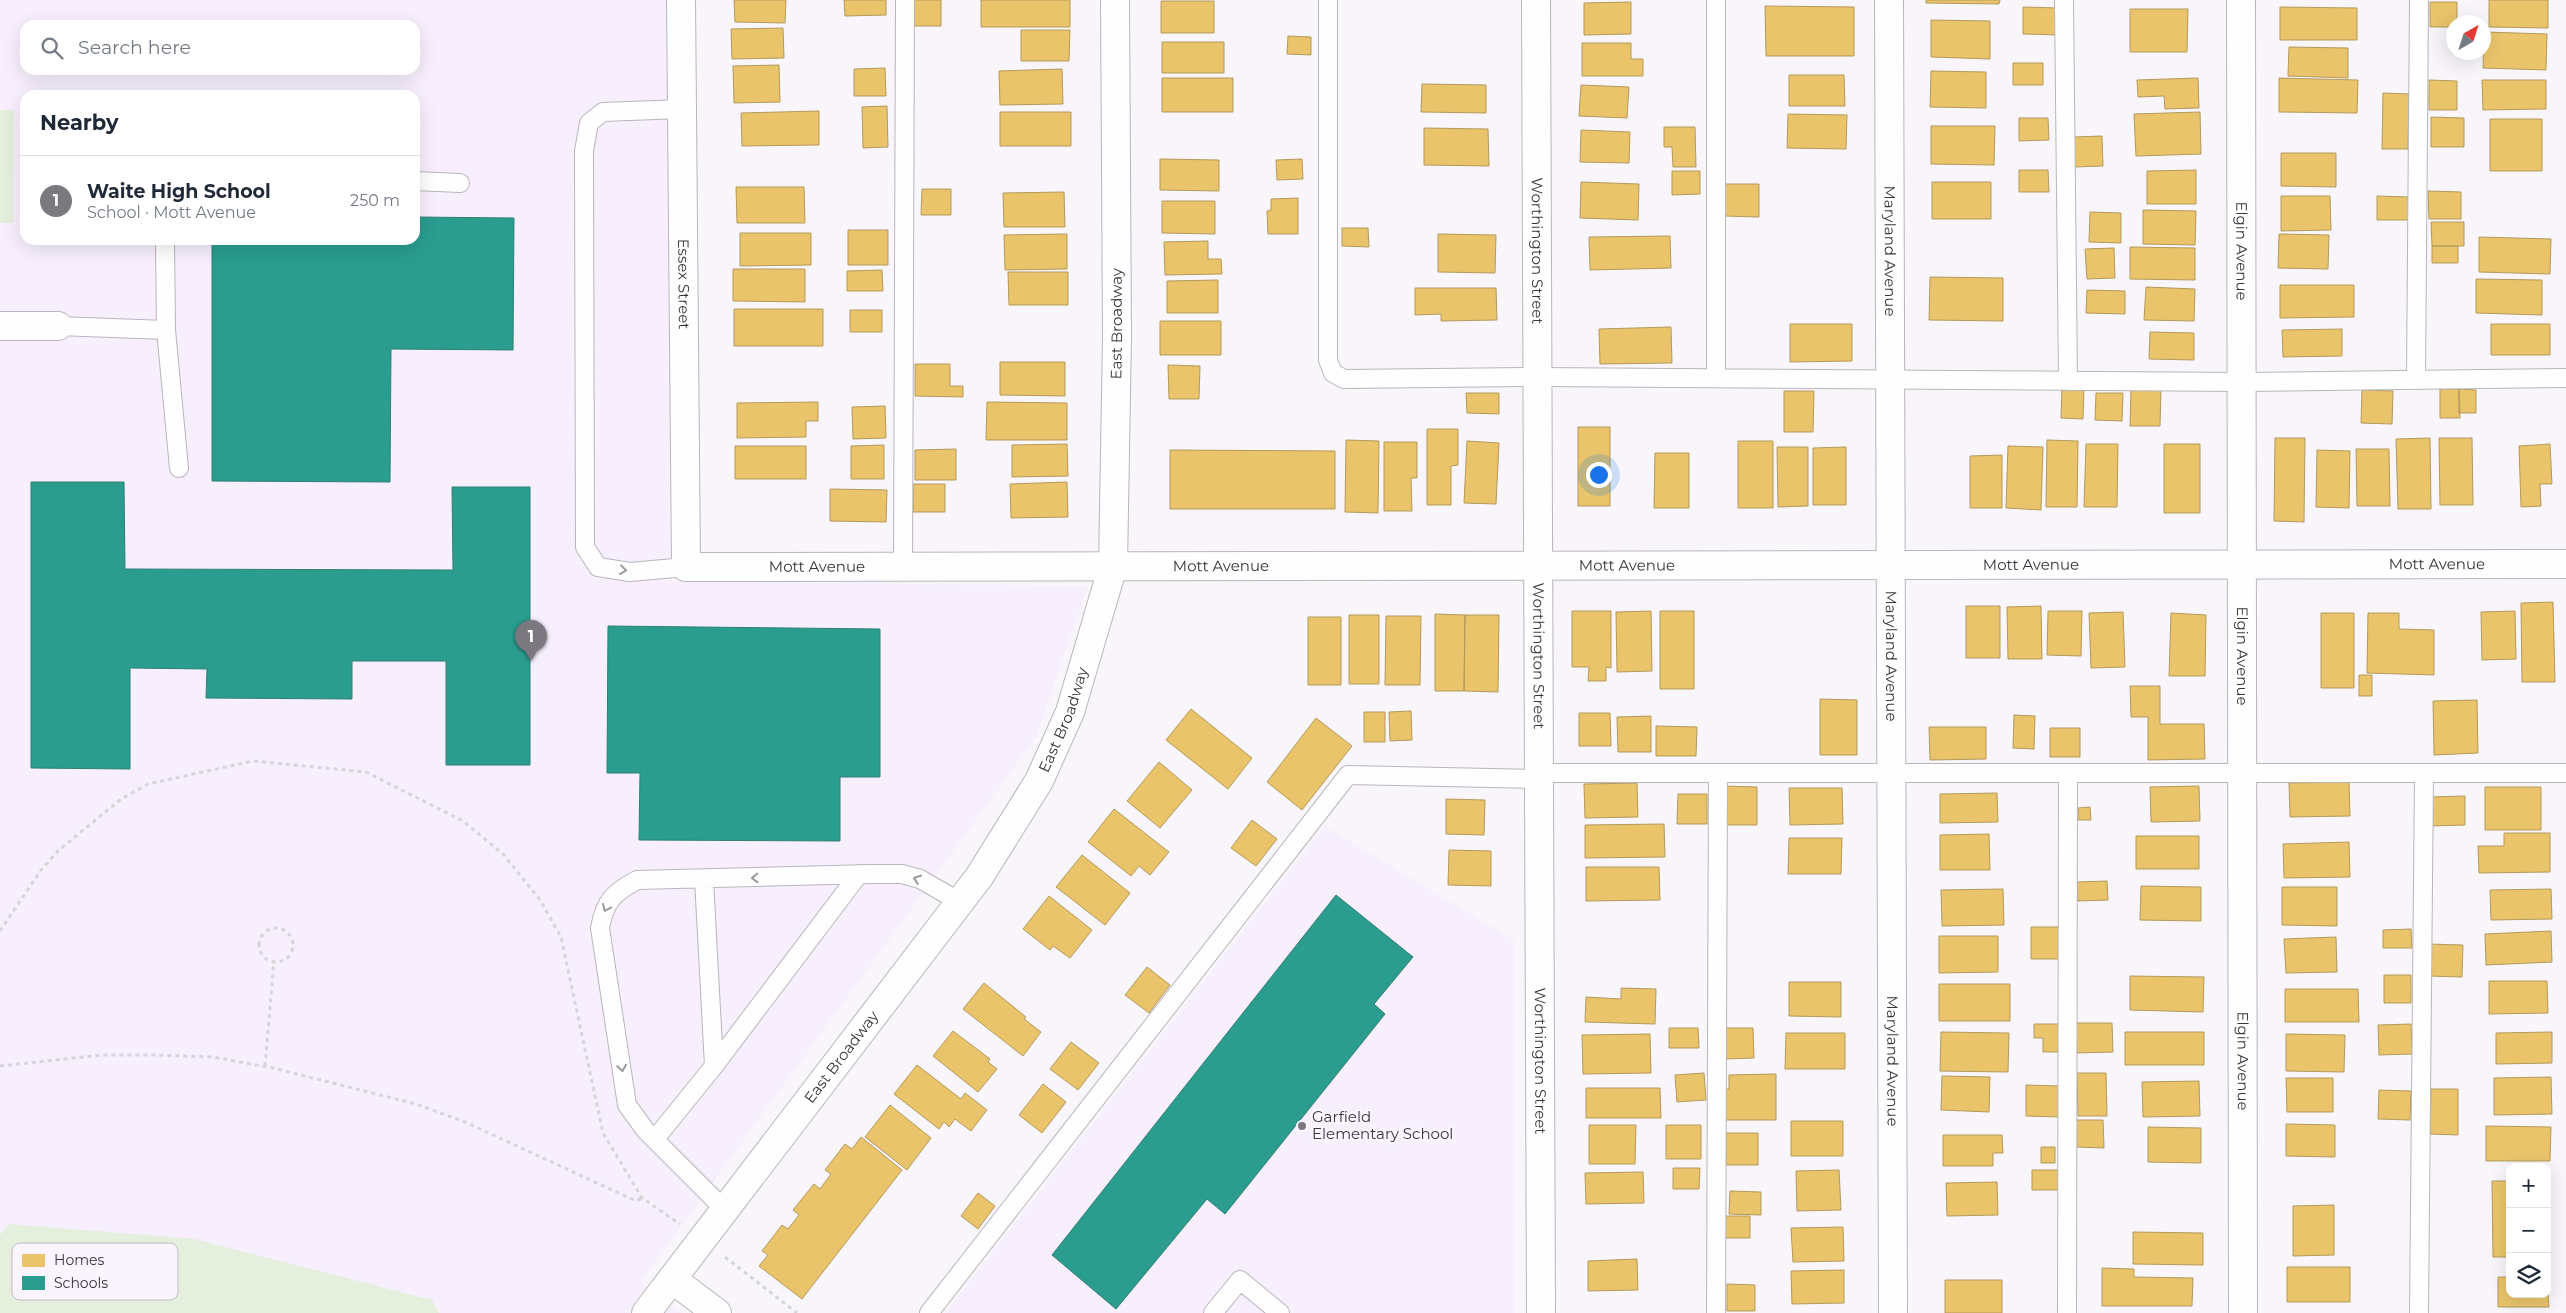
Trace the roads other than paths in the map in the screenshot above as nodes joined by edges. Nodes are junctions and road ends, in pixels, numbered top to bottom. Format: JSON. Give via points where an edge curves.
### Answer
{"nodes":[{"id":1,"x":681,"y":0,"type":"edge"},
{"id":2,"x":905,"y":0,"type":"edge"},
{"id":3,"x":1115,"y":0,"type":"edge"},
{"id":4,"x":1328,"y":0,"type":"edge"},
{"id":5,"x":1536,"y":0,"type":"edge"},
{"id":6,"x":1716,"y":0,"type":"edge"},
{"id":7,"x":1889,"y":0,"type":"edge"},
{"id":8,"x":2064,"y":0,"type":"edge"},
{"id":9,"x":2241,"y":0,"type":"edge"},
{"id":10,"x":2418,"y":0,"type":"edge"},
{"id":11,"x":682,"y":109,"type":"junction"},
{"id":12,"x":420,"y":181,"type":"edge"},
{"id":13,"x":460,"y":183,"type":"dead end"},
{"id":14,"x":166,"y":245,"type":"edge"},
{"id":15,"x":0,"y":326,"type":"edge"},
{"id":16,"x":58,"y":326,"type":"joint"},
{"id":17,"x":166,"y":330,"type":"junction"},
{"id":18,"x":1538,"y":377,"type":"junction"},
{"id":19,"x":1716,"y":378,"type":"junction"},
{"id":20,"x":2566,"y":378,"type":"edge"},
{"id":21,"x":1890,"y":379,"type":"junction"},
{"id":22,"x":2416,"y":380,"type":"junction"},
{"id":23,"x":2068,"y":381,"type":"junction"},
{"id":24,"x":2242,"y":382,"type":"junction"},
{"id":25,"x":179,"y":468,"type":"dead end"},
{"id":26,"x":2566,"y":564,"type":"edge"},
{"id":27,"x":1891,"y":565,"type":"junction"},
{"id":28,"x":2243,"y":565,"type":"junction"},
{"id":29,"x":1113,"y":566,"type":"junction"},
{"id":30,"x":1539,"y":566,"type":"junction"},
{"id":31,"x":686,"y":567,"type":"junction"},
{"id":32,"x":903,"y":567,"type":"junction"},
{"id":33,"x":1718,"y":773,"type":"junction"},
{"id":34,"x":1892,"y":774,"type":"junction"},
{"id":35,"x":2068,"y":774,"type":"junction"},
{"id":36,"x":2424,"y":774,"type":"junction"},
{"id":37,"x":2566,"y":774,"type":"edge"},
{"id":38,"x":2243,"y":775,"type":"junction"},
{"id":39,"x":1539,"y":776,"type":"junction"},
{"id":40,"x":859,"y":874,"type":"junction"},
{"id":41,"x":704,"y":879,"type":"junction"},
{"id":42,"x":960,"y":902,"type":"junction"},
{"id":43,"x":714,"y":1066,"type":"junction"},
{"id":44,"x":655,"y":1139,"type":"junction"},
{"id":45,"x":725,"y":1210,"type":"junction"},
{"id":46,"x":672,"y":1279,"type":"junction"},
{"id":47,"x":646,"y":1313,"type":"edge"},
{"id":48,"x":717,"y":1313,"type":"edge"},
{"id":49,"x":929,"y":1313,"type":"edge"},
{"id":50,"x":1213,"y":1313,"type":"edge"},
{"id":51,"x":1280,"y":1313,"type":"edge"},
{"id":52,"x":1541,"y":1313,"type":"edge"},
{"id":53,"x":1716,"y":1313,"type":"edge"},
{"id":54,"x":1893,"y":1313,"type":"edge"},
{"id":55,"x":2067,"y":1313,"type":"edge"},
{"id":56,"x":2243,"y":1313,"type":"edge"},
{"id":57,"x":2419,"y":1313,"type":"edge"}],
"edges":[{"from":1,"to":11,"type":"street","name":"Essex Street"},
{"from":2,"to":32,"type":"lane"},
{"from":3,"to":29,"type":"street","name":"East Broadway"},
{"from":4,"to":18,"type":"lane","via":[[1328,360],[1333,374],[1344,379]]},
{"from":5,"to":18,"type":"street","name":"Worthington Street"},
{"from":6,"to":19,"type":"lane"},
{"from":7,"to":21,"type":"street","name":"Maryland Avenue"},
{"from":8,"to":23,"type":"lane"},
{"from":9,"to":24,"type":"street","name":"Elgin Avenue"},
{"from":10,"to":22,"type":"lane"},
{"from":11,"to":31,"type":"street","name":"Essex Street"},
{"from":11,"to":31,"type":"lane","one_way":true,"via":[[603,112],[589,123],[584,151],[585,548],[598,567],[630,572]]},
{"from":12,"to":13,"type":"lane"},
{"from":14,"to":17,"type":"lane"},
{"from":15,"to":16,"type":"street"},
{"from":16,"to":17,"type":"lane"},
{"from":17,"to":25,"type":"lane"},
{"from":18,"to":19,"type":"lane"},
{"from":18,"to":30,"type":"street","name":"Worthington Street"},
{"from":19,"to":21,"type":"lane"},
{"from":20,"to":22,"type":"lane"},
{"from":21,"to":23,"type":"lane"},
{"from":21,"to":27,"type":"street","name":"Maryland Avenue"},
{"from":22,"to":24,"type":"lane"},
{"from":23,"to":24,"type":"lane"},
{"from":24,"to":28,"type":"street","name":"Elgin Avenue"},
{"from":26,"to":28,"type":"street","name":"Mott Avenue"},
{"from":27,"to":28,"type":"street","name":"Mott Avenue"},
{"from":27,"to":30,"type":"street","name":"Mott Avenue"},
{"from":27,"to":34,"type":"street","name":"Maryland Avenue"},
{"from":28,"to":38,"type":"street","name":"Elgin Avenue"},
{"from":29,"to":30,"type":"street","name":"Mott Avenue"},
{"from":29,"to":32,"type":"street","name":"Mott Avenue"},
{"from":29,"to":42,"type":"street","name":"East Broadway","via":[[1070,712],[1039,781]]},
{"from":30,"to":39,"type":"street","name":"Worthington Street"},
{"from":31,"to":32,"type":"street","name":"Mott Avenue"},
{"from":33,"to":34,"type":"lane"},
{"from":33,"to":39,"type":"lane"},
{"from":33,"to":53,"type":"lane"},
{"from":34,"to":35,"type":"lane"},
{"from":34,"to":54,"type":"street","name":"Maryland Avenue"},
{"from":35,"to":38,"type":"lane"},
{"from":35,"to":55,"type":"lane"},
{"from":36,"to":37,"type":"lane"},
{"from":36,"to":38,"type":"lane"},
{"from":36,"to":57,"type":"lane"},
{"from":38,"to":56,"type":"street","name":"Elgin Avenue"},
{"from":39,"to":49,"type":"lane","via":[[1348,775]]},
{"from":39,"to":52,"type":"street","name":"Worthington Street"},
{"from":40,"to":41,"type":"lane","one_way":true},
{"from":42,"to":40,"type":"lane","one_way":true,"via":[[920,879],[902,874]]},
{"from":40,"to":43,"type":"lane"},
{"from":41,"to":43,"type":"lane"},
{"from":41,"to":44,"type":"lane","one_way":true,"via":[[637,880],[618,889],[604,907],[600,928],[628,1105]]},
{"from":42,"to":45,"type":"street","name":"East Broadway"},
{"from":43,"to":44,"type":"lane"},
{"from":44,"to":45,"type":"lane"},
{"from":45,"to":46,"type":"street","name":"East Broadway"},
{"from":46,"to":47,"type":"street","name":"East Broadway"},
{"from":46,"to":48,"type":"street"},
{"from":50,"to":51,"type":"lane","via":[[1240,1280]]}]}
